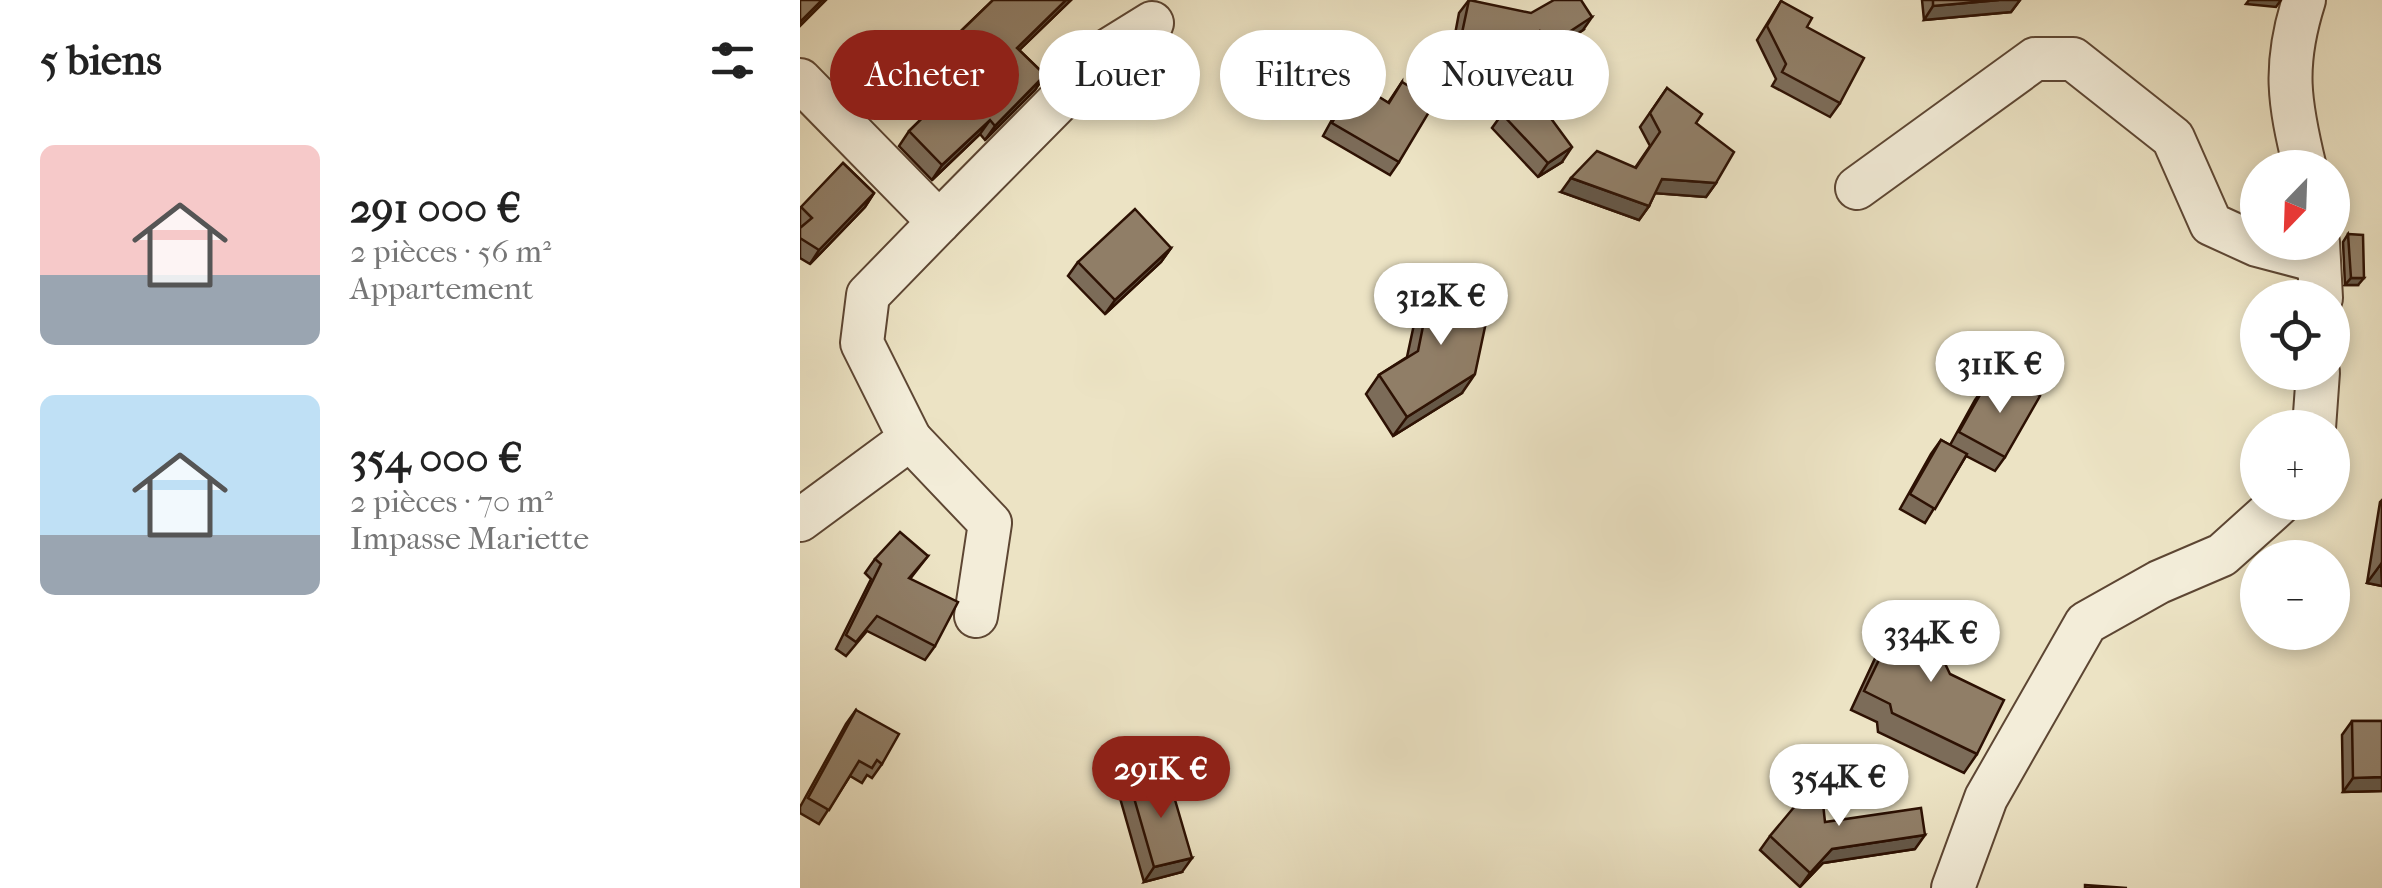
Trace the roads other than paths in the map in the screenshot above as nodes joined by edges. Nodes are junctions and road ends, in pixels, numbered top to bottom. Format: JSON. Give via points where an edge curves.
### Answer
{"nodes":[{"id":1,"x":2304,"y":0,"type":"edge"},
{"id":2,"x":1152,"y":23,"type":"dead end"},
{"id":3,"x":800,"y":80,"type":"edge"},
{"id":4,"x":2300,"y":150,"type":"edge"},
{"id":5,"x":1857,"y":188,"type":"dead end"},
{"id":6,"x":939,"y":222,"type":"junction"},
{"id":7,"x":2319,"y":267,"type":"edge"},
{"id":8,"x":910,"y":439,"type":"junction"},
{"id":9,"x":800,"y":520,"type":"edge"},
{"id":10,"x":2261,"y":520,"type":"edge"},
{"id":11,"x":976,"y":616,"type":"dead end"},
{"id":12,"x":1953,"y":888,"type":"edge"}],
"edges":[{"from":1,"to":4,"type":"street","via":[[2287,93]]},
{"from":2,"to":6,"type":"street","via":[[1110,50]]},
{"from":3,"to":6,"type":"street"},
{"from":5,"to":7,"type":"street","via":[[2035,60],[2073,59],[2173,138],[2210,224]]},
{"from":6,"to":8,"type":"street","via":[[868,295],[862,342]]},
{"from":8,"to":9,"type":"street"},
{"from":8,"to":11,"type":"street","via":[[990,523]]},
{"from":10,"to":12,"type":"street","via":[[2222,555],[2086,623],[1986,798]]}]}
